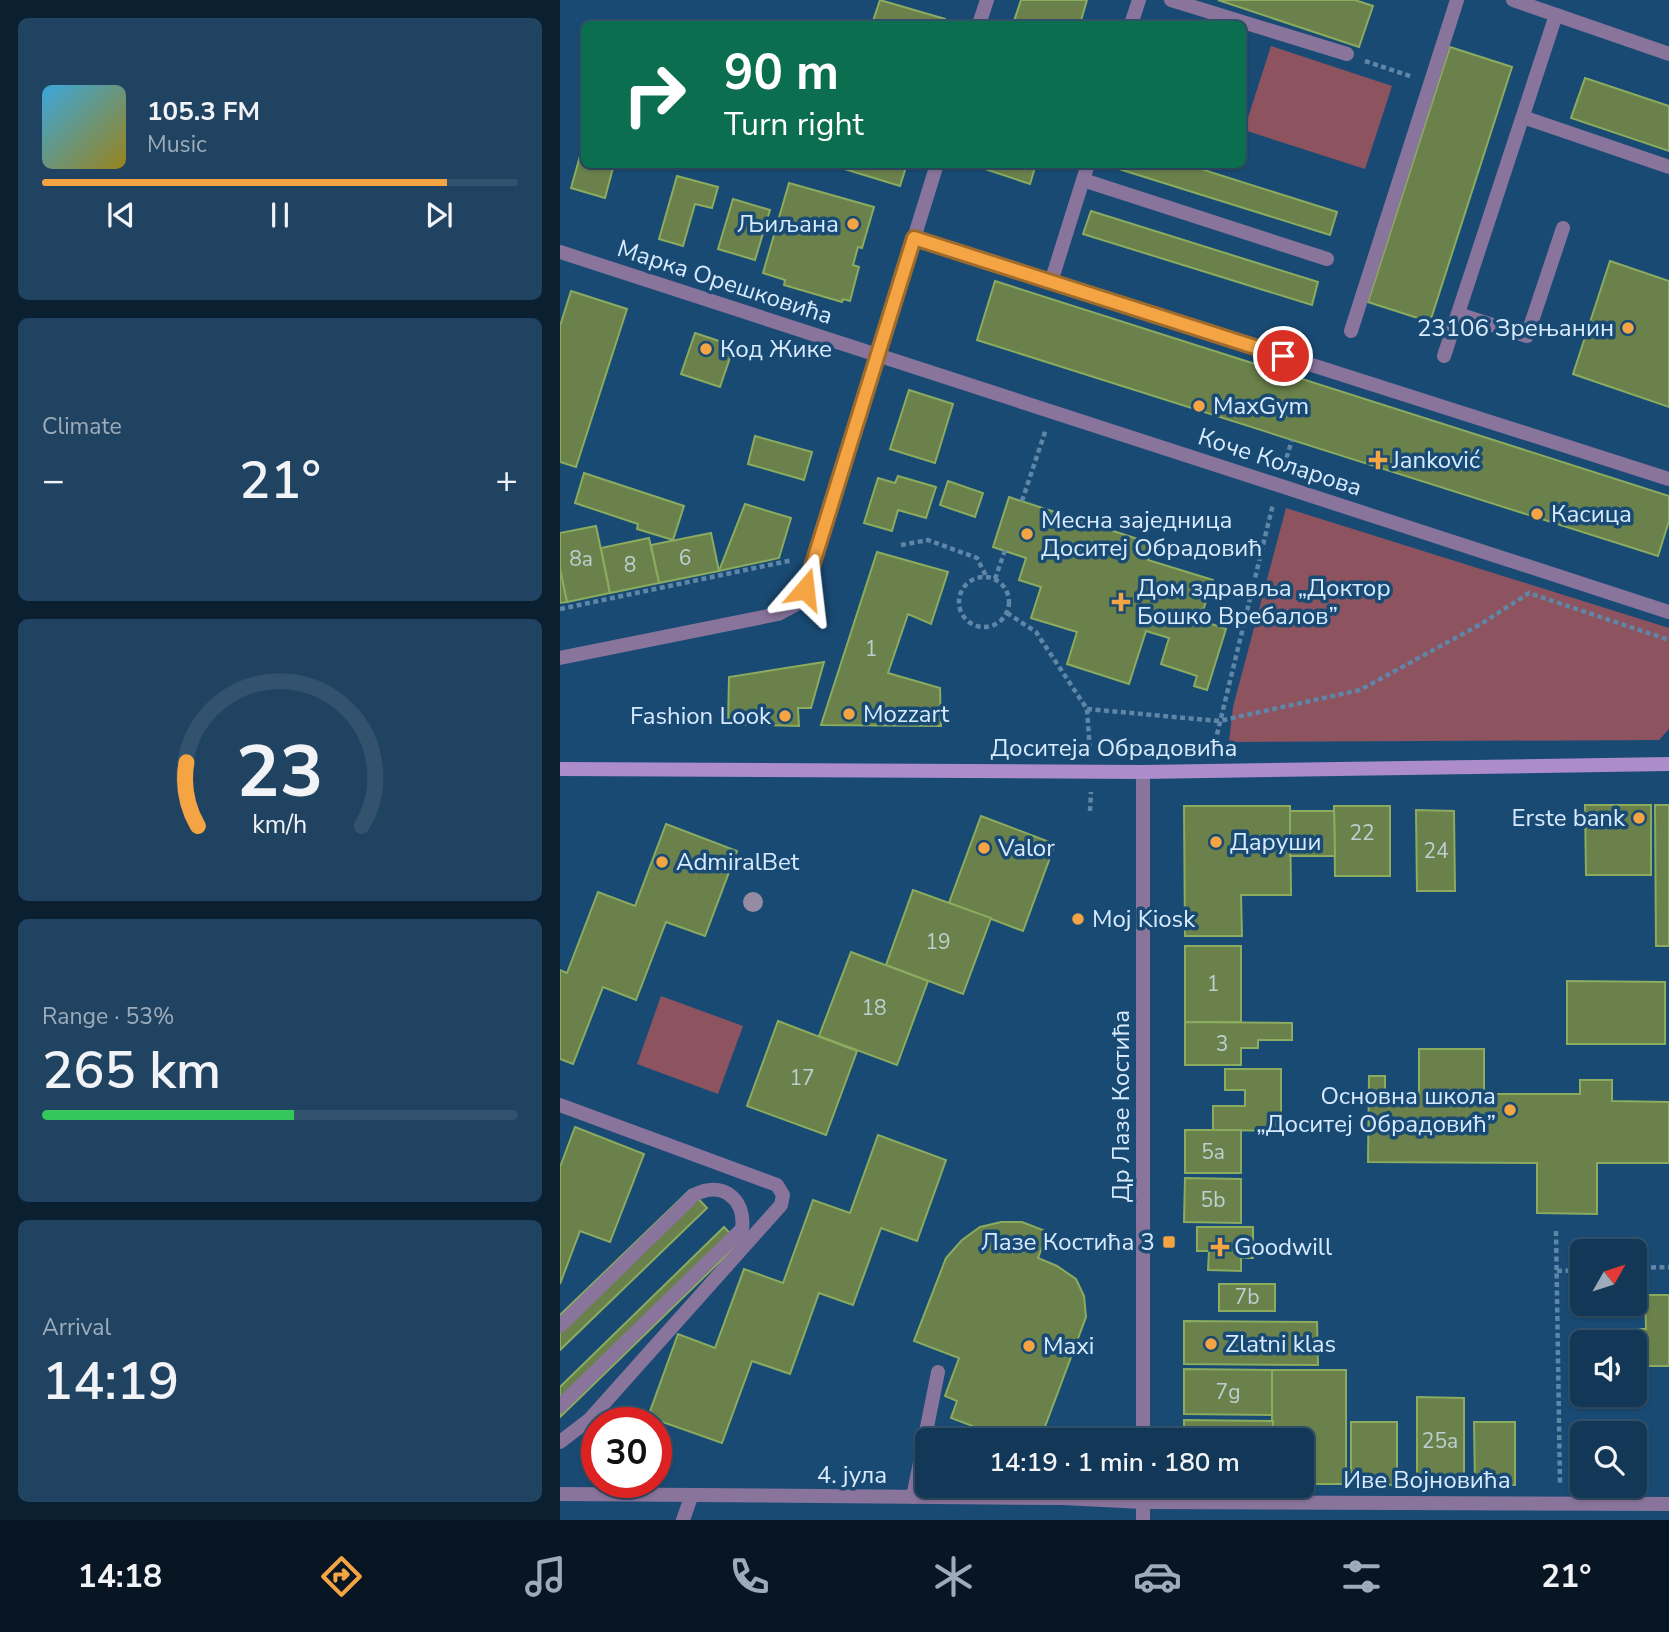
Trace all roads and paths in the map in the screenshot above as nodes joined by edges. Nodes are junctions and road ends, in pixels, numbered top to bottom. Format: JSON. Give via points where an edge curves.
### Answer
{"nodes":[{"id":1,"x":987,"y":0,"type":"edge"},
{"id":2,"x":1139,"y":0,"type":"edge"},
{"id":3,"x":1171,"y":0,"type":"edge"},
{"id":4,"x":1457,"y":0,"type":"edge"},
{"id":5,"x":1513,"y":0,"type":"edge"},
{"id":6,"x":1556,"y":15,"type":"junction"},
{"id":7,"x":980,"y":21,"type":"edge"},
{"id":8,"x":1132,"y":21,"type":"edge"},
{"id":9,"x":1239,"y":21,"type":"edge"},
{"id":10,"x":1246,"y":23,"type":"edge"},
{"id":11,"x":1347,"y":54,"type":"joint"},
{"id":12,"x":1669,"y":54,"type":"edge"},
{"id":13,"x":1430,"y":83,"type":"junction"},
{"id":14,"x":1523,"y":117,"type":"junction"},
{"id":15,"x":1669,"y":167,"type":"edge"},
{"id":16,"x":936,"y":168,"type":"edge"},
{"id":17,"x":1087,"y":168,"type":"edge"},
{"id":18,"x":1083,"y":180,"type":"junction"},
{"id":19,"x":1563,"y":228,"type":"dead end"},
{"id":20,"x":914,"y":238,"type":"junction"},
{"id":21,"x":560,"y":252,"type":"edge"},
{"id":22,"x":1327,"y":259,"type":"dead end"},
{"id":23,"x":1051,"y":282,"type":"junction"},
{"id":24,"x":1458,"y":314,"type":"junction"},
{"id":25,"x":1351,"y":331,"type":"dead end"},
{"id":26,"x":877,"y":355,"type":"junction"},
{"id":27,"x":1444,"y":356,"type":"dead end"},
{"id":28,"x":1051,"y":412,"type":"junction"},
{"id":29,"x":1292,"y":440,"type":"dead end"},
{"id":30,"x":1669,"y":479,"type":"edge"},
{"id":31,"x":1278,"y":485,"type":"junction"},
{"id":32,"x":1021,"y":501,"type":"dead end"},
{"id":33,"x":901,"y":545,"type":"dead end"},
{"id":34,"x":1005,"y":550,"type":"dead end"},
{"id":35,"x":814,"y":557,"type":"junction"},
{"id":36,"x":986,"y":576,"type":"junction"},
{"id":37,"x":995,"y":579,"type":"junction"},
{"id":38,"x":560,"y":610,"type":"edge"},
{"id":39,"x":1669,"y":612,"type":"edge"},
{"id":40,"x":1007,"y":613,"type":"junction"},
{"id":41,"x":1669,"y":640,"type":"edge"},
{"id":42,"x":560,"y":659,"type":"edge"},
{"id":43,"x":1087,"y":709,"type":"junction"},
{"id":44,"x":1219,"y":721,"type":"junction"},
{"id":45,"x":1669,"y":755,"type":"edge"},
{"id":46,"x":1662,"y":763,"type":"edge"},
{"id":47,"x":560,"y":769,"type":"edge"},
{"id":48,"x":1091,"y":771,"type":"junction"},
{"id":49,"x":1209,"y":771,"type":"junction"},
{"id":50,"x":1143,"y":772,"type":"junction"},
{"id":51,"x":1090,"y":811,"type":"dead end"},
{"id":52,"x":560,"y":1105,"type":"edge"},
{"id":53,"x":1556,"y":1230,"type":"dead end"},
{"id":54,"x":1669,"y":1267,"type":"edge"},
{"id":55,"x":1647,"y":1268,"type":"edge"},
{"id":56,"x":1570,"y":1270,"type":"edge"},
{"id":57,"x":1557,"y":1271,"type":"junction"},
{"id":58,"x":560,"y":1326,"type":"edge"},
{"id":59,"x":938,"y":1372,"type":"dead end"},
{"id":60,"x":560,"y":1406,"type":"edge"},
{"id":61,"x":1143,"y":1428,"type":"edge"},
{"id":62,"x":560,"y":1442,"type":"edge"},
{"id":63,"x":560,"y":1494,"type":"edge"},
{"id":64,"x":691,"y":1497,"type":"junction"},
{"id":65,"x":913,"y":1497,"type":"junction"},
{"id":66,"x":1143,"y":1498,"type":"edge"},
{"id":67,"x":1143,"y":1502,"type":"junction"},
{"id":68,"x":1561,"y":1504,"type":"junction"},
{"id":69,"x":1669,"y":1504,"type":"edge"},
{"id":70,"x":683,"y":1520,"type":"edge"},
{"id":71,"x":1143,"y":1520,"type":"edge"}],
"edges":[{"from":1,"to":7,"type":"street"},
{"from":2,"to":8,"type":"street"},
{"from":3,"to":9,"type":"street"},
{"from":4,"to":13,"type":"street"},
{"from":5,"to":6,"type":"street"},
{"from":6,"to":12,"type":"street"},
{"from":6,"to":14,"type":"street"},
{"from":10,"to":11,"type":"street"},
{"from":11,"to":13,"type":"path"},
{"from":13,"to":25,"type":"street"},
{"from":14,"to":15,"type":"street"},
{"from":14,"to":24,"type":"street"},
{"from":16,"to":20,"type":"street"},
{"from":17,"to":18,"type":"street"},
{"from":18,"to":22,"type":"street"},
{"from":18,"to":23,"type":"street"},
{"from":19,"to":24,"type":"street","via":[[1527,336]]},
{"from":20,"to":23,"type":"street"},
{"from":20,"to":26,"type":"street"},
{"from":21,"to":26,"type":"street","name":"Марка Орешковића"},
{"from":23,"to":30,"type":"street"},
{"from":24,"to":27,"type":"street"},
{"from":26,"to":28,"type":"street","name":"Коче Коларова"},
{"from":26,"to":35,"type":"street"},
{"from":28,"to":31,"type":"street","name":"Коче Коларова"},
{"from":28,"to":32,"type":"path"},
{"from":29,"to":31,"type":"path"},
{"from":31,"to":39,"type":"street","name":"Коче Коларова"},
{"from":31,"to":44,"type":"path"},
{"from":33,"to":36,"type":"path","via":[[928,540],[976,558]]},
{"from":34,"to":37,"type":"path"},
{"from":35,"to":38,"type":"path"},
{"from":35,"to":42,"type":"street","via":[[797,604],[778,614]]},
{"from":36,"to":37,"type":"path"},
{"from":36,"to":40,"type":"path","via":[[976,577],[961,589],[959,609],[964,618],[972,625],[992,626]]},
{"from":37,"to":40,"type":"path","via":[[1008,594]]},
{"from":40,"to":43,"type":"path","via":[[1036,632]]},
{"from":41,"to":44,"type":"path","via":[[1530,593],[1360,690]]},
{"from":43,"to":44,"type":"path"},
{"from":43,"to":48,"type":"path"},
{"from":44,"to":49,"type":"path"},
{"from":45,"to":46,"type":"street"},
{"from":46,"to":49,"type":"street","name":"Доситеја Обрадовића"},
{"from":47,"to":48,"type":"street","name":"Доситеја Обрадовића"},
{"from":48,"to":50,"type":"street","name":"Доситеја Обрадовића"},
{"from":48,"to":51,"type":"path"},
{"from":49,"to":50,"type":"street","name":"Доситеја Обрадовића"},
{"from":50,"to":61,"type":"street","name":"Др Лазе Костића"},
{"from":52,"to":62,"type":"street","via":[[776,1185],[783,1195],[781,1205],[590,1419]]},
{"from":53,"to":57,"type":"path"},
{"from":54,"to":55,"type":"path"},
{"from":56,"to":57,"type":"path"},
{"from":57,"to":68,"type":"path"},
{"from":58,"to":60,"type":"street","via":[[694,1195],[718,1188],[736,1201],[744,1216],[743,1229]]},
{"from":59,"to":65,"type":"street"},
{"from":63,"to":64,"type":"street","name":"4. јула"},
{"from":64,"to":65,"type":"street","name":"4. јула"},
{"from":64,"to":70,"type":"street"},
{"from":65,"to":67,"type":"street","name":"4. јула"},
{"from":66,"to":67,"type":"street"},
{"from":67,"to":68,"type":"street","name":"Иве Војновића"},
{"from":67,"to":71,"type":"street"},
{"from":68,"to":69,"type":"street","name":"Иве Војновића"}]}
